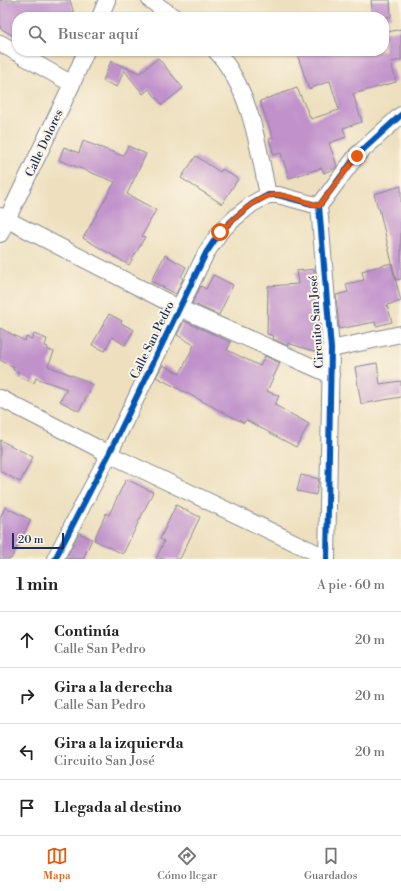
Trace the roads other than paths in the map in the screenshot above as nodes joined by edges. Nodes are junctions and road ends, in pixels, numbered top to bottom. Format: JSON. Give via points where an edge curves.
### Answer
{"nodes":[{"id":1,"x":107,"y":0,"type":"edge"},
{"id":2,"x":150,"y":0,"type":"edge"},
{"id":3,"x":102,"y":12,"type":"edge"},
{"id":4,"x":167,"y":12,"type":"edge"},
{"id":5,"x":0,"y":43,"type":"edge"},
{"id":6,"x":12,"y":50,"type":"edge"},
{"id":7,"x":23,"y":56,"type":"edge"},
{"id":8,"x":84,"y":56,"type":"edge"},
{"id":9,"x":220,"y":56,"type":"edge"},
{"id":10,"x":72,"y":84,"type":"junction"},
{"id":11,"x":401,"y":115,"type":"edge"},
{"id":12,"x":268,"y":195,"type":"junction"},
{"id":13,"x":319,"y":206,"type":"junction"},
{"id":14,"x":4,"y":218,"type":"edge"},
{"id":15,"x":0,"y":234,"type":"edge"},
{"id":16,"x":179,"y":308,"type":"junction"},
{"id":17,"x":401,"y":334,"type":"edge"},
{"id":18,"x":331,"y":349,"type":"junction"},
{"id":19,"x":331,"y":375,"type":"junction"},
{"id":20,"x":0,"y":398,"type":"edge"},
{"id":21,"x":109,"y":454,"type":"junction"},
{"id":22,"x":55,"y":559,"type":"edge"},
{"id":23,"x":327,"y":559,"type":"edge"}],
"edges":[{"from":1,"to":3,"type":"street"},
{"from":2,"to":4,"type":"street"},
{"from":5,"to":6,"type":"street"},
{"from":7,"to":10,"type":"street"},
{"from":8,"to":10,"type":"street","name":"Calle Dolores"},
{"from":9,"to":12,"type":"street","via":[[238,83],[253,125]]},
{"from":10,"to":14,"type":"street","name":"Calle Dolores"},
{"from":11,"to":13,"type":"street","via":[[357,156]]},
{"from":12,"to":13,"type":"street","via":[[278,195]]},
{"from":12,"to":16,"type":"street","name":"Calle San Pedro","via":[[252,204],[220,232],[206,253]]},
{"from":13,"to":18,"type":"street","name":"Circuito San José"},
{"from":14,"to":15,"type":"street","name":"Calle Dolores"},
{"from":14,"to":16,"type":"street"},
{"from":16,"to":19,"type":"street"},
{"from":16,"to":21,"type":"street","name":"Calle San Pedro"},
{"from":17,"to":18,"type":"street"},
{"from":18,"to":19,"type":"street","name":"Circuito San José"},
{"from":19,"to":23,"type":"street","name":"Circuito San José"},
{"from":20,"to":21,"type":"street"},
{"from":21,"to":22,"type":"street","name":"Calle San Pedro"},
{"from":21,"to":23,"type":"street"}]}
